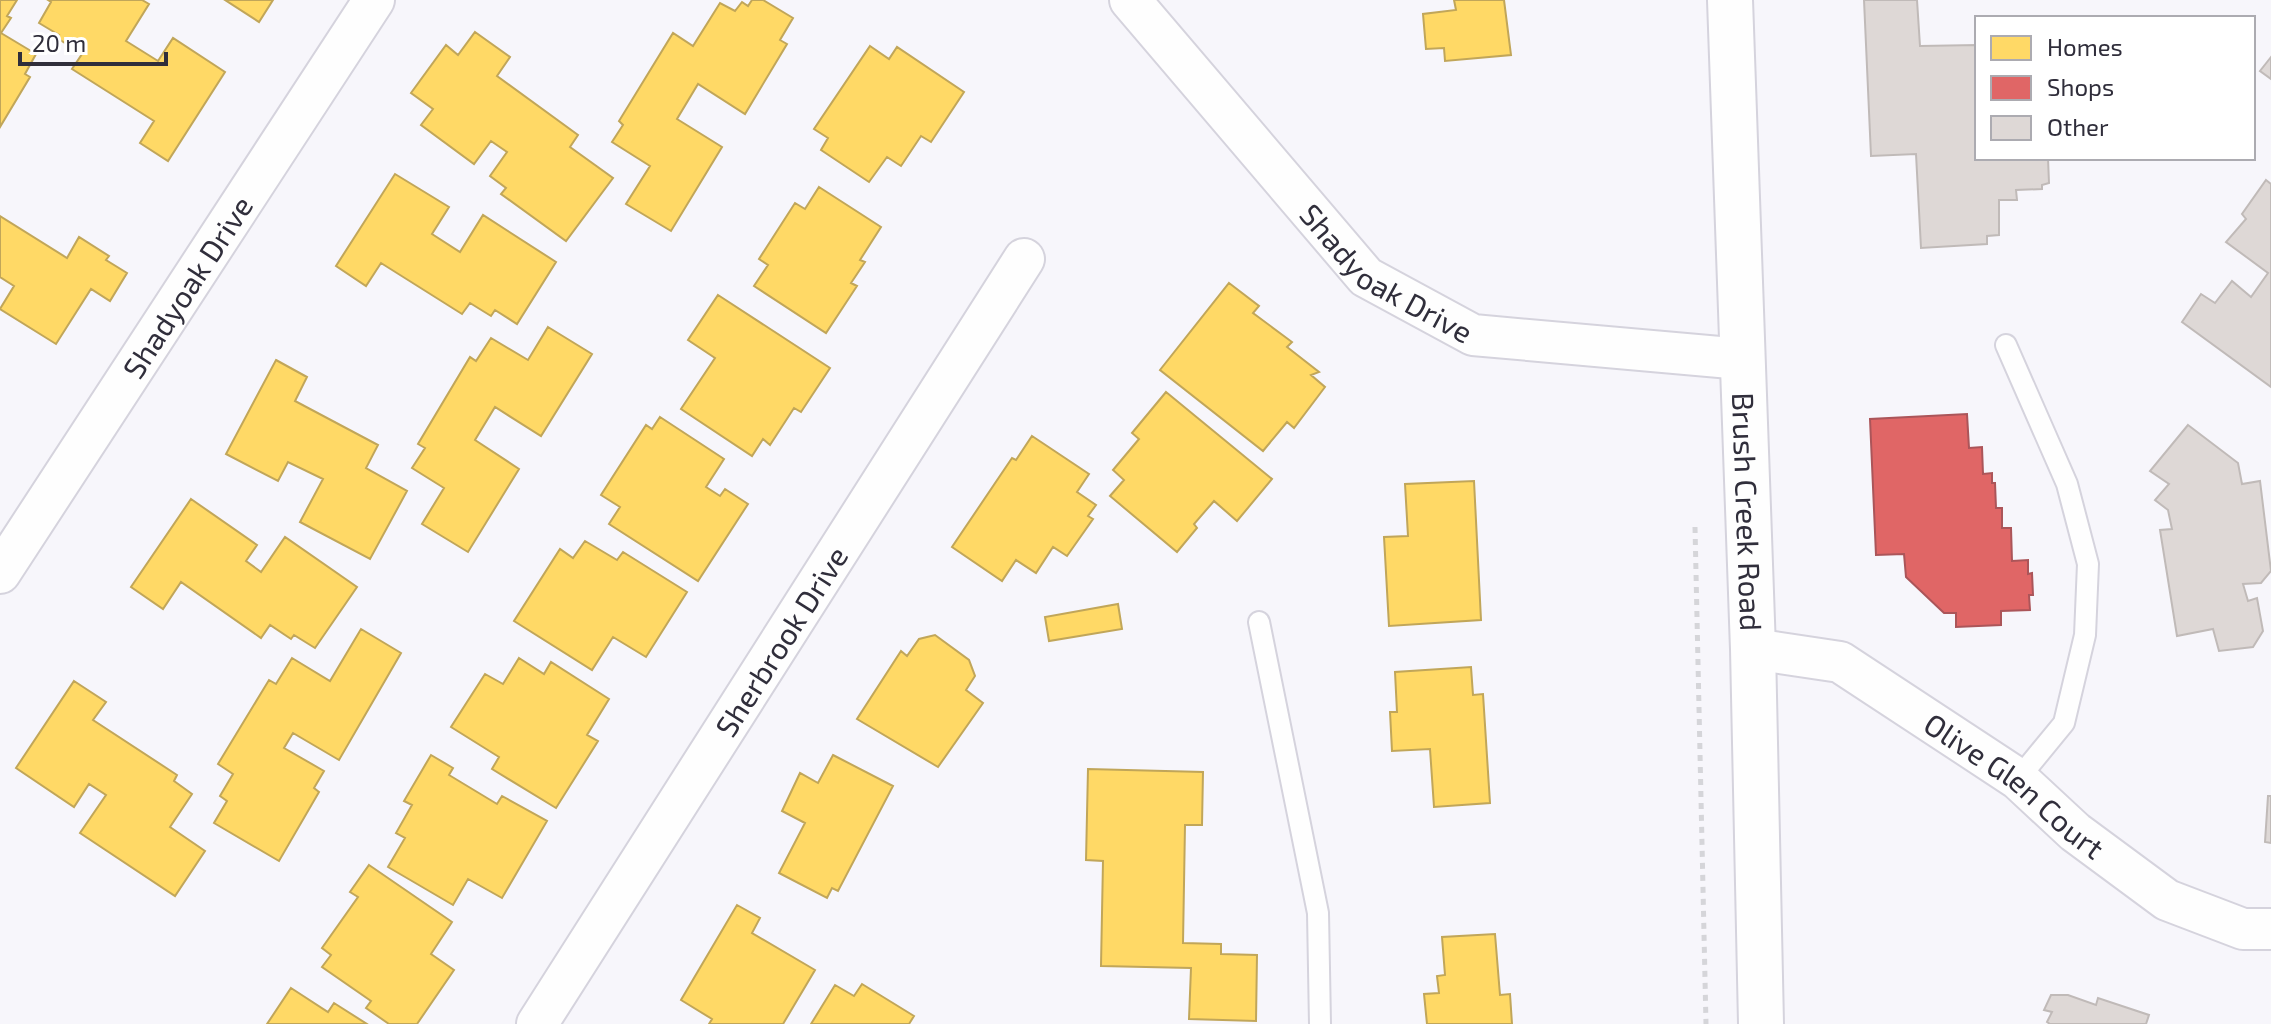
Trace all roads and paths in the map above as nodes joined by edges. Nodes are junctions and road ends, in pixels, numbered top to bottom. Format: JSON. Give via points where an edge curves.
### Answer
{"nodes":[{"id":1,"x":374,"y":0,"type":"edge"},
{"id":2,"x":1130,"y":0,"type":"edge"},
{"id":3,"x":1730,"y":0,"type":"edge"},
{"id":4,"x":1024,"y":259,"type":"dead end"},
{"id":5,"x":2006,"y":345,"type":"dead end"},
{"id":6,"x":1742,"y":359,"type":"junction"},
{"id":7,"x":1695,"y":527,"type":"dead end"},
{"id":8,"x":0,"y":573,"type":"edge"},
{"id":9,"x":1259,"y":622,"type":"dead end"},
{"id":10,"x":1753,"y":649,"type":"junction"},
{"id":11,"x":2018,"y":779,"type":"junction"},
{"id":12,"x":2271,"y":929,"type":"edge"},
{"id":13,"x":537,"y":1024,"type":"edge"},
{"id":14,"x":1320,"y":1024,"type":"edge"},
{"id":15,"x":1706,"y":1024,"type":"edge"},
{"id":16,"x":1761,"y":1024,"type":"edge"}],
"edges":[{"from":1,"to":8,"type":"street","name":"Shadyoak Drive"},
{"from":2,"to":6,"type":"street","name":"Shadyoak Drive","via":[[1366,277],[1473,335]]},
{"from":3,"to":6,"type":"street","name":"Brush Creek Road"},
{"from":4,"to":13,"type":"street","name":"Sherbrook Drive"},
{"from":5,"to":11,"type":"lane","via":[[2067,484],[2088,564],[2085,635],[2064,723]]},
{"from":6,"to":10,"type":"street","name":"Brush Creek Road"},
{"from":7,"to":15,"type":"path"},
{"from":9,"to":14,"type":"lane","via":[[1318,913]]},
{"from":10,"to":11,"type":"street","name":"Olive Glen Court","via":[[1840,662]]},
{"from":10,"to":16,"type":"street","name":"Brush Creek Road"},
{"from":11,"to":12,"type":"street","name":"Olive Glen Court","via":[[2075,832],[2167,900],[2243,929]]}]}
